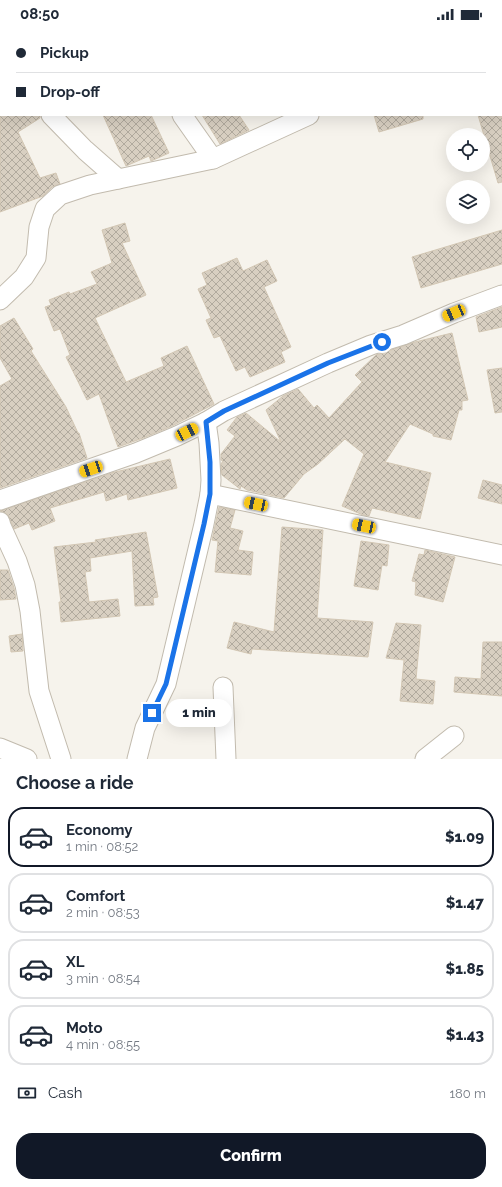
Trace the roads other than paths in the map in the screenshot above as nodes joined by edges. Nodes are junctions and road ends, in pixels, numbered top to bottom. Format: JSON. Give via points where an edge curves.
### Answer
{"nodes":[{"id":1,"x":52,"y":116,"type":"edge"},
{"id":2,"x":183,"y":116,"type":"edge"},
{"id":3,"x":307,"y":116,"type":"edge"},
{"id":4,"x":213,"y":159,"type":"junction"},
{"id":5,"x":118,"y":179,"type":"junction"},
{"id":6,"x":502,"y":295,"type":"edge"},
{"id":7,"x":0,"y":300,"type":"edge"},
{"id":8,"x":206,"y":422,"type":"junction"},
{"id":9,"x":210,"y":494,"type":"junction"},
{"id":10,"x":0,"y":500,"type":"edge"},
{"id":11,"x":0,"y":522,"type":"edge"},
{"id":12,"x":502,"y":556,"type":"edge"},
{"id":13,"x":223,"y":687,"type":"dead end"},
{"id":14,"x":454,"y":736,"type":"dead end"},
{"id":15,"x":0,"y":748,"type":"edge"},
{"id":16,"x":27,"y":759,"type":"edge"},
{"id":17,"x":61,"y":759,"type":"edge"},
{"id":18,"x":137,"y":759,"type":"edge"},
{"id":19,"x":226,"y":759,"type":"edge"},
{"id":20,"x":425,"y":759,"type":"edge"}],
"edges":[{"from":1,"to":5,"type":"street"},
{"from":2,"to":4,"type":"street"},
{"from":3,"to":4,"type":"street"},
{"from":4,"to":5,"type":"street"},
{"from":5,"to":7,"type":"street","via":[[60,195],[45,209],[38,227],[36,258],[24,277]]},
{"from":6,"to":8,"type":"street","via":[[328,363],[224,411]]},
{"from":8,"to":9,"type":"street"},
{"from":8,"to":10,"type":"street","via":[[136,453]]},
{"from":9,"to":12,"type":"street"},
{"from":9,"to":18,"type":"street","via":[[166,684],[145,728]]},
{"from":11,"to":17,"type":"street","via":[[25,585],[40,691]]},
{"from":13,"to":19,"type":"street"},
{"from":14,"to":20,"type":"street"},
{"from":15,"to":16,"type":"street"}]}
